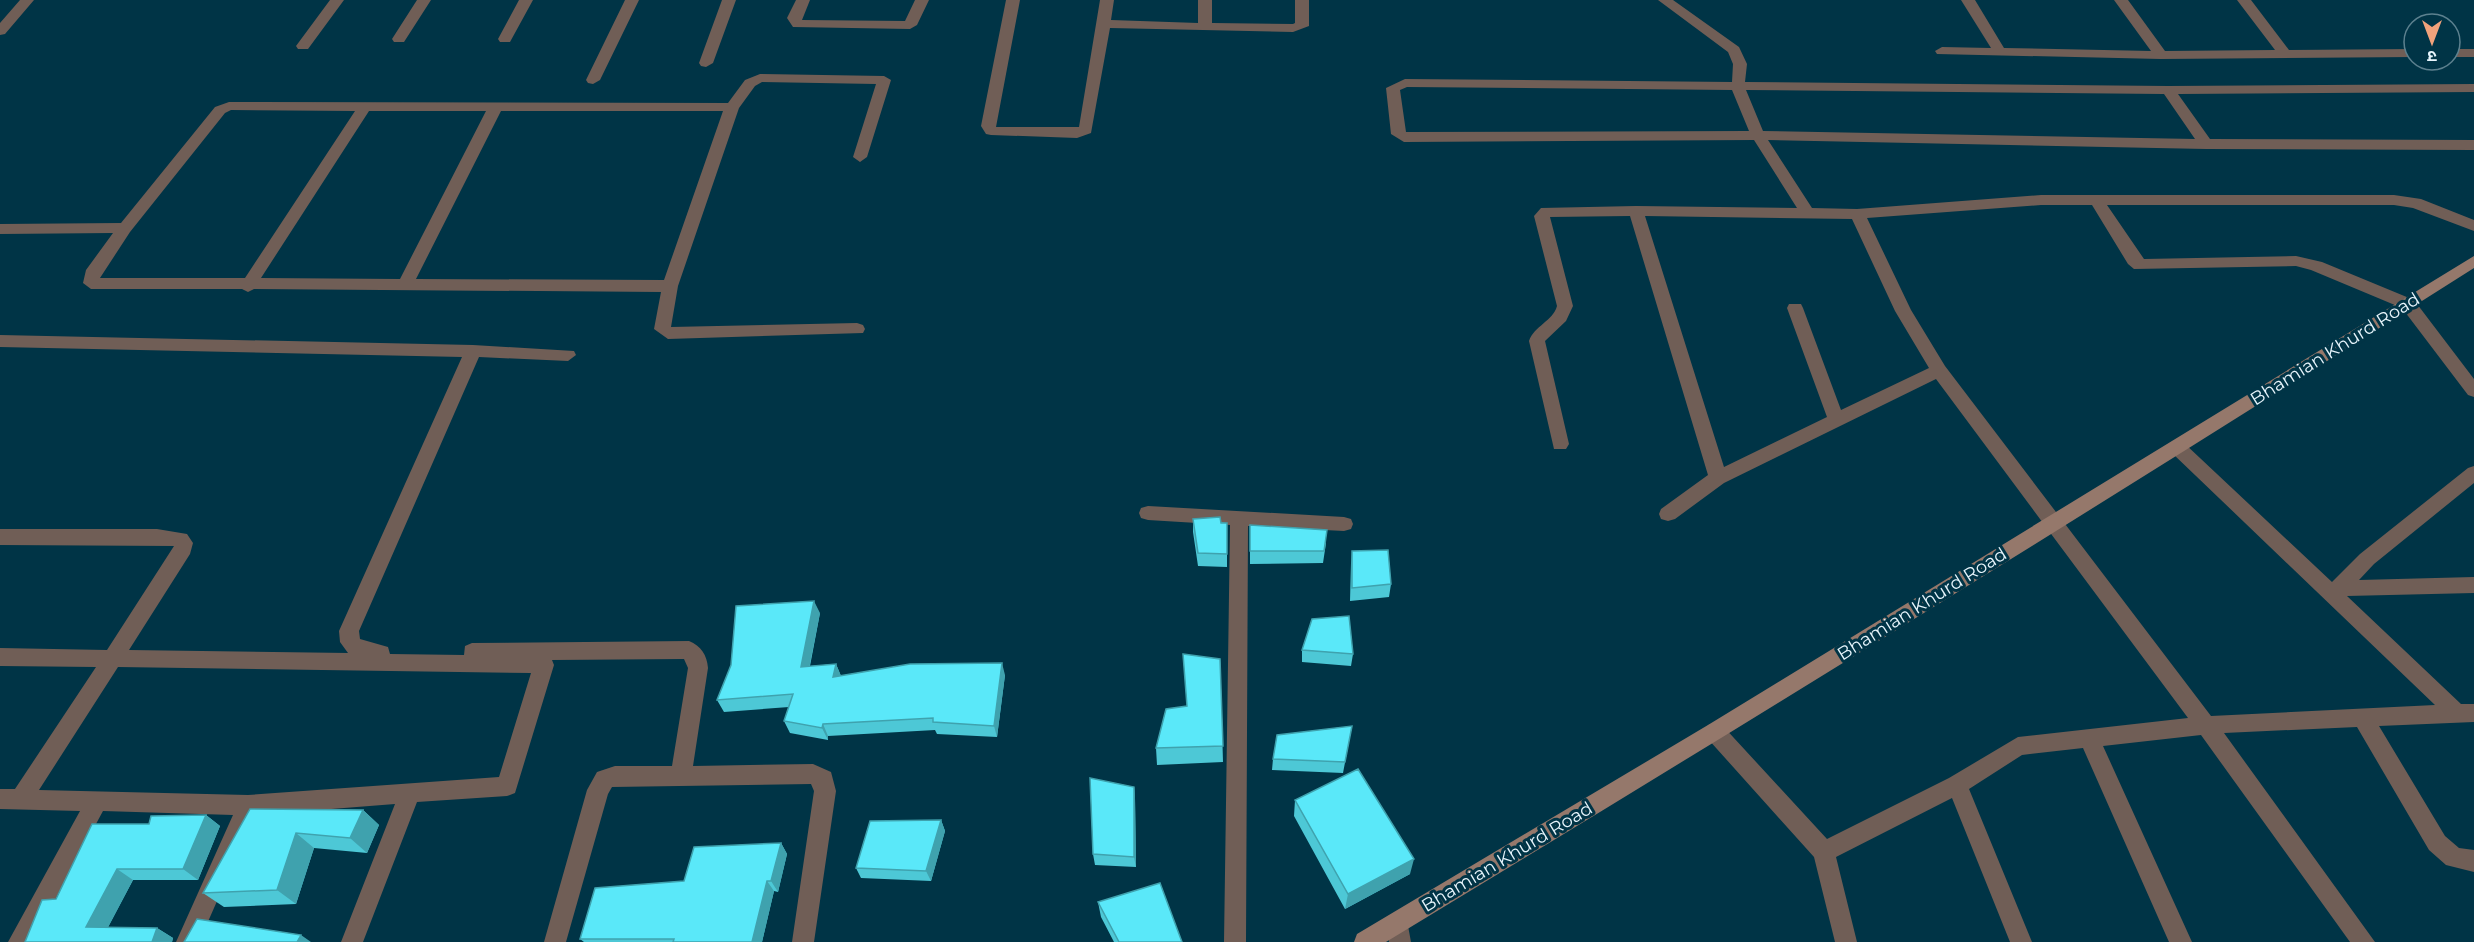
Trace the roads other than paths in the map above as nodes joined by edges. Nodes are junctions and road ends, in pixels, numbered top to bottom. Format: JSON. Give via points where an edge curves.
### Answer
{"nodes":[{"id":1,"x":27,"y":0,"type":"edge"},
{"id":2,"x":337,"y":0,"type":"edge"},
{"id":3,"x":424,"y":0,"type":"edge"},
{"id":4,"x":526,"y":0,"type":"edge"},
{"id":5,"x":632,"y":0,"type":"edge"},
{"id":6,"x":729,"y":0,"type":"edge"},
{"id":7,"x":803,"y":0,"type":"edge"},
{"id":8,"x":922,"y":0,"type":"edge"},
{"id":9,"x":1013,"y":0,"type":"edge"},
{"id":10,"x":1107,"y":0,"type":"edge"},
{"id":11,"x":1205,"y":0,"type":"edge"},
{"id":12,"x":1302,"y":0,"type":"edge"},
{"id":13,"x":1665,"y":0,"type":"edge"},
{"id":14,"x":1968,"y":0,"type":"edge"},
{"id":15,"x":2121,"y":0,"type":"edge"},
{"id":16,"x":2244,"y":0,"type":"edge"},
{"id":17,"x":1104,"y":24,"type":"junction"},
{"id":18,"x":1205,"y":27,"type":"junction"},
{"id":19,"x":0,"y":31,"type":"edge"},
{"id":20,"x":399,"y":39,"type":"dead end"},
{"id":21,"x":505,"y":39,"type":"dead end"},
{"id":22,"x":303,"y":46,"type":"dead end"},
{"id":23,"x":1942,"y":51,"type":"dead end"},
{"id":24,"x":2000,"y":52,"type":"junction"},
{"id":25,"x":2402,"y":53,"type":"edge"},
{"id":26,"x":2285,"y":54,"type":"junction"},
{"id":27,"x":2161,"y":56,"type":"junction"},
{"id":28,"x":706,"y":63,"type":"dead end"},
{"id":29,"x":594,"y":80,"type":"dead end"},
{"id":30,"x":1738,"y":88,"type":"junction"},
{"id":31,"x":2474,"y":88,"type":"edge"},
{"id":32,"x":2168,"y":90,"type":"junction"},
{"id":33,"x":496,"y":106,"type":"junction"},
{"id":34,"x":364,"y":107,"type":"junction"},
{"id":35,"x":732,"y":107,"type":"junction"},
{"id":36,"x":1758,"y":135,"type":"junction"},
{"id":37,"x":2206,"y":144,"type":"junction"},
{"id":38,"x":2474,"y":145,"type":"edge"},
{"id":39,"x":860,"y":157,"type":"dead end"},
{"id":40,"x":2096,"y":200,"type":"junction"},
{"id":41,"x":1636,"y":211,"type":"junction"},
{"id":42,"x":1807,"y":213,"type":"junction"},
{"id":43,"x":1857,"y":214,"type":"junction"},
{"id":44,"x":2474,"y":226,"type":"edge"},
{"id":45,"x":125,"y":228,"type":"junction"},
{"id":46,"x":0,"y":229,"type":"edge"},
{"id":47,"x":2474,"y":261,"type":"edge"},
{"id":48,"x":248,"y":286,"type":"junction"},
{"id":49,"x":404,"y":286,"type":"junction"},
{"id":50,"x":670,"y":286,"type":"junction"},
{"id":51,"x":2408,"y":304,"type":"junction"},
{"id":52,"x":1795,"y":308,"type":"dead end"},
{"id":53,"x":857,"y":329,"type":"dead end"},
{"id":54,"x":0,"y":341,"type":"edge"},
{"id":55,"x":473,"y":351,"type":"junction"},
{"id":56,"x":568,"y":355,"type":"dead end"},
{"id":57,"x":1939,"y":370,"type":"junction"},
{"id":58,"x":2474,"y":391,"type":"edge"},
{"id":59,"x":1836,"y":419,"type":"junction"},
{"id":60,"x":1560,"y":444,"type":"dead end"},
{"id":61,"x":2178,"y":448,"type":"junction"},
{"id":62,"x":2474,"y":473,"type":"edge"},
{"id":63,"x":1718,"y":478,"type":"junction"},
{"id":64,"x":1148,"y":513,"type":"dead end"},
{"id":65,"x":1668,"y":514,"type":"dead end"},
{"id":66,"x":1239,"y":518,"type":"junction"},
{"id":67,"x":2054,"y":522,"type":"junction"},
{"id":68,"x":1344,"y":524,"type":"dead end"},
{"id":69,"x":0,"y":537,"type":"edge"},
{"id":70,"x":2474,"y":585,"type":"edge"},
{"id":71,"x":2335,"y":592,"type":"junction"},
{"id":72,"x":0,"y":657,"type":"edge"},
{"id":73,"x":114,"y":658,"type":"junction"},
{"id":74,"x":2465,"y":713,"type":"edge"},
{"id":75,"x":2362,"y":717,"type":"junction"},
{"id":76,"x":2206,"y":725,"type":"junction"},
{"id":77,"x":1715,"y":732,"type":"junction"},
{"id":78,"x":2090,"y":737,"type":"junction"},
{"id":79,"x":681,"y":775,"type":"junction"},
{"id":80,"x":1957,"y":784,"type":"junction"},
{"id":81,"x":410,"y":793,"type":"junction"},
{"id":82,"x":11,"y":799,"type":"edge"},
{"id":83,"x":97,"y":802,"type":"junction"},
{"id":84,"x":248,"y":805,"type":"junction"},
{"id":85,"x":1824,"y":852,"type":"junction"},
{"id":86,"x":2474,"y":861,"type":"edge"},
{"id":87,"x":1399,"y":932,"type":"edge"},
{"id":88,"x":19,"y":942,"type":"edge"},
{"id":89,"x":187,"y":942,"type":"edge"},
{"id":90,"x":352,"y":942,"type":"edge"},
{"id":91,"x":555,"y":942,"type":"edge"},
{"id":92,"x":803,"y":942,"type":"edge"},
{"id":93,"x":1235,"y":942,"type":"edge"},
{"id":94,"x":1365,"y":942,"type":"edge"},
{"id":95,"x":1846,"y":942,"type":"edge"},
{"id":96,"x":2021,"y":942,"type":"edge"},
{"id":97,"x":2181,"y":942,"type":"edge"},
{"id":98,"x":2364,"y":942,"type":"edge"}],
"edges":[{"from":1,"to":19,"type":"street"},
{"from":2,"to":22,"type":"street"},
{"from":3,"to":20,"type":"street"},
{"from":4,"to":21,"type":"street"},
{"from":5,"to":29,"type":"street"},
{"from":6,"to":28,"type":"street"},
{"from":7,"to":8,"type":"street","via":[[794,18],[798,24],[910,25]]},
{"from":9,"to":17,"type":"street","via":[[988,126],[991,131],[1086,130]]},
{"from":10,"to":17,"type":"street"},
{"from":11,"to":18,"type":"street"},
{"from":12,"to":18,"type":"street","via":[[1302,26],[1297,28]]},
{"from":13,"to":30,"type":"street","via":[[1734,50],[1740,64]]},
{"from":14,"to":24,"type":"street"},
{"from":15,"to":27,"type":"street"},
{"from":16,"to":26,"type":"street"},
{"from":17,"to":18,"type":"street"},
{"from":23,"to":24,"type":"street"},
{"from":24,"to":27,"type":"street"},
{"from":25,"to":26,"type":"street"},
{"from":26,"to":27,"type":"street"},
{"from":30,"to":32,"type":"street"},
{"from":30,"to":36,"type":"street"},
{"from":30,"to":36,"type":"street","via":[[1405,83],[1394,88],[1398,134],[1404,137]]},
{"from":31,"to":32,"type":"street"},
{"from":32,"to":37,"type":"street"},
{"from":33,"to":34,"type":"street"},
{"from":33,"to":35,"type":"street"},
{"from":33,"to":49,"type":"street"},
{"from":34,"to":45,"type":"street","via":[[225,106]]},
{"from":34,"to":48,"type":"street"},
{"from":35,"to":39,"type":"street","via":[[750,83],[760,78],[884,80]]},
{"from":35,"to":50,"type":"street"},
{"from":36,"to":37,"type":"street"},
{"from":36,"to":42,"type":"street"},
{"from":37,"to":38,"type":"street"},
{"from":40,"to":43,"type":"street","via":[[2015,201]]},
{"from":40,"to":44,"type":"street","via":[[2405,200]]},
{"from":40,"to":51,"type":"street","via":[[2140,265],[2296,261]]},
{"from":41,"to":42,"type":"street"},
{"from":41,"to":60,"type":"street","via":[[1542,215],[1565,306],[1560,319],[1537,337]]},
{"from":41,"to":63,"type":"street"},
{"from":42,"to":43,"type":"street"},
{"from":43,"to":57,"type":"street","via":[[1903,310]]},
{"from":45,"to":46,"type":"street"},
{"from":45,"to":48,"type":"street","via":[[92,274],[91,283]]},
{"from":47,"to":51,"type":"street","name":"Bhamian Khurd Road"},
{"from":48,"to":49,"type":"street"},
{"from":49,"to":50,"type":"street"},
{"from":50,"to":53,"type":"street","via":[[661,327],[668,333]]},
{"from":51,"to":58,"type":"street"},
{"from":51,"to":61,"type":"street","name":"Bhamian Khurd Road"},
{"from":52,"to":59,"type":"street"},
{"from":54,"to":55,"type":"street"},
{"from":55,"to":56,"type":"street"},
{"from":55,"to":79,"type":"street","via":[[349,631],[350,642],[357,649],[374,653],[689,650],[697,659],[698,668]]},
{"from":57,"to":59,"type":"street"},
{"from":57,"to":67,"type":"street"},
{"from":59,"to":63,"type":"street"},
{"from":61,"to":67,"type":"street","name":"Bhamian Khurd Road"},
{"from":61,"to":71,"type":"street"},
{"from":62,"to":71,"type":"street","via":[[2367,559]]},
{"from":63,"to":65,"type":"street"},
{"from":64,"to":66,"type":"street"},
{"from":66,"to":68,"type":"street"},
{"from":66,"to":93,"type":"street"},
{"from":67,"to":76,"type":"street"},
{"from":67,"to":77,"type":"street","name":"Bhamian Khurd Road"},
{"from":69,"to":73,"type":"street","via":[[157,537],[180,539],[184,543],[181,554]]},
{"from":70,"to":71,"type":"street"},
{"from":71,"to":74,"type":"street"},
{"from":72,"to":73,"type":"street"},
{"from":73,"to":81,"type":"street","via":[[544,665],[507,786]]},
{"from":73,"to":82,"type":"street"},
{"from":74,"to":75,"type":"street"},
{"from":75,"to":76,"type":"street"},
{"from":75,"to":86,"type":"street","via":[[2437,843],[2454,858]]},
{"from":76,"to":78,"type":"street"},
{"from":76,"to":98,"type":"street"},
{"from":77,"to":85,"type":"street"},
{"from":77,"to":87,"type":"street","name":"Bhamian Khurd Road"},
{"from":78,"to":80,"type":"street","via":[[2018,746]]},
{"from":78,"to":97,"type":"street"},
{"from":79,"to":91,"type":"street","via":[[615,776],[601,783]]},
{"from":79,"to":92,"type":"street","via":[[813,774],[823,779],[822,821]]},
{"from":80,"to":85,"type":"street"},
{"from":80,"to":96,"type":"street"},
{"from":81,"to":84,"type":"street"},
{"from":81,"to":90,"type":"street"},
{"from":82,"to":83,"type":"street"},
{"from":83,"to":84,"type":"street"},
{"from":83,"to":88,"type":"street"},
{"from":84,"to":89,"type":"street"},
{"from":85,"to":95,"type":"street"},
{"from":87,"to":94,"type":"street","name":"Bhamian Khurd Road"}]}
